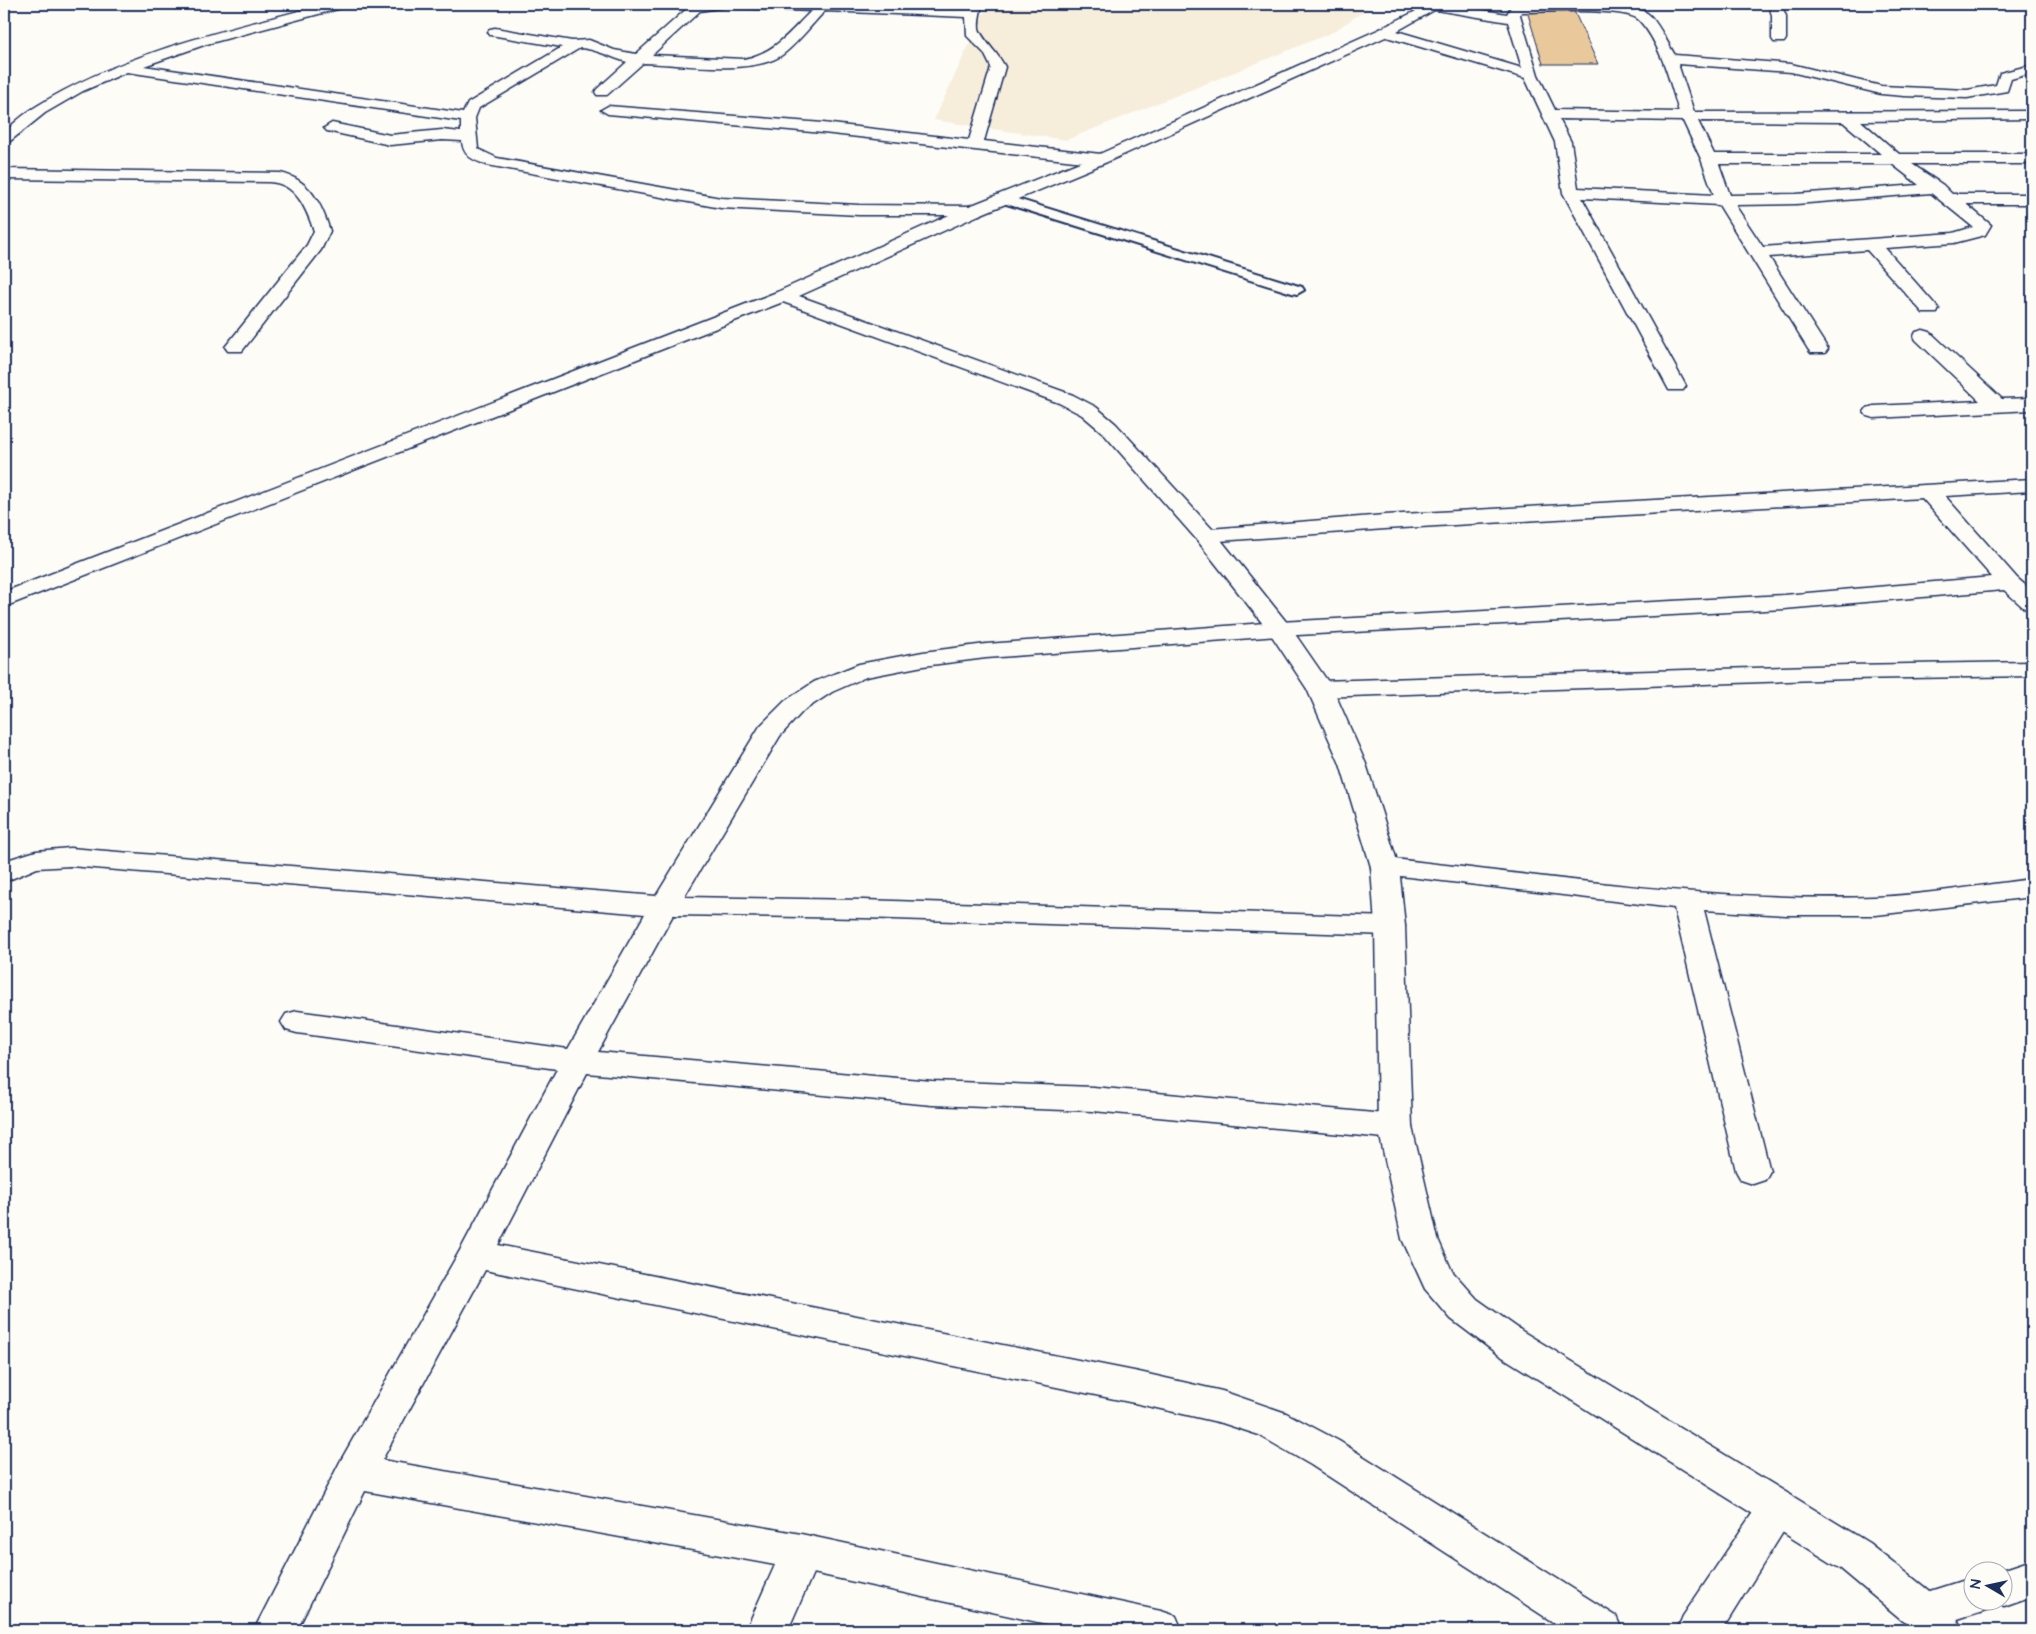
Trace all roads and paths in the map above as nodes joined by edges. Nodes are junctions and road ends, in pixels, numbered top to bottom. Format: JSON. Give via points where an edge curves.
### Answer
{"nodes":[{"id":1,"x":340,"y":4,"type":"edge"},
{"id":2,"x":720,"y":4,"type":"edge"},
{"id":3,"x":738,"y":4,"type":"edge"},
{"id":4,"x":1775,"y":4,"type":"edge"},
{"id":5,"x":1437,"y":5,"type":"edge"},
{"id":6,"x":1570,"y":5,"type":"edge"},
{"id":7,"x":823,"y":6,"type":"edge"},
{"id":8,"x":975,"y":8,"type":"edge"},
{"id":9,"x":1514,"y":19,"type":"junction"},
{"id":10,"x":495,"y":32,"type":"dead end"},
{"id":11,"x":1385,"y":32,"type":"junction"},
{"id":12,"x":1780,"y":39,"type":"dead end"},
{"id":13,"x":572,"y":45,"type":"junction"},
{"id":14,"x":1670,"y":59,"type":"junction"},
{"id":15,"x":640,"y":60,"type":"junction"},
{"id":16,"x":125,"y":68,"type":"junction"},
{"id":17,"x":2032,"y":69,"type":"edge"},
{"id":18,"x":1531,"y":75,"type":"junction"},
{"id":19,"x":602,"y":92,"type":"dead end"},
{"id":20,"x":608,"y":110,"type":"dead end"},
{"id":21,"x":1551,"y":114,"type":"junction"},
{"id":22,"x":2032,"y":115,"type":"edge"},
{"id":23,"x":1688,"y":117,"type":"junction"},
{"id":24,"x":468,"y":118,"type":"junction"},
{"id":25,"x":1848,"y":118,"type":"junction"},
{"id":26,"x":332,"y":128,"type":"dead end"},
{"id":27,"x":469,"y":137,"type":"junction"},
{"id":28,"x":4,"y":139,"type":"edge"},
{"id":29,"x":975,"y":145,"type":"junction"},
{"id":30,"x":1893,"y":157,"type":"junction"},
{"id":31,"x":1101,"y":159,"type":"junction"},
{"id":32,"x":1709,"y":159,"type":"junction"},
{"id":33,"x":2032,"y":159,"type":"edge"},
{"id":34,"x":4,"y":174,"type":"edge"},
{"id":35,"x":1572,"y":193,"type":"junction"},
{"id":36,"x":1942,"y":194,"type":"junction"},
{"id":37,"x":1004,"y":199,"type":"junction"},
{"id":38,"x":2032,"y":199,"type":"edge"},
{"id":39,"x":1724,"y":200,"type":"junction"},
{"id":40,"x":973,"y":211,"type":"junction"},
{"id":41,"x":1872,"y":245,"type":"junction"},
{"id":42,"x":1758,"y":253,"type":"junction"},
{"id":43,"x":1296,"y":290,"type":"dead end"},
{"id":44,"x":783,"y":296,"type":"junction"},
{"id":45,"x":1930,"y":308,"type":"dead end"},
{"id":46,"x":1923,"y":336,"type":"dead end"},
{"id":47,"x":235,"y":347,"type":"dead end"},
{"id":48,"x":1818,"y":349,"type":"dead end"},
{"id":49,"x":1676,"y":386,"type":"dead end"},
{"id":50,"x":2032,"y":404,"type":"edge"},
{"id":51,"x":1997,"y":406,"type":"junction"},
{"id":52,"x":1874,"y":412,"type":"dead end"},
{"id":53,"x":2032,"y":485,"type":"edge"},
{"id":54,"x":1929,"y":492,"type":"junction"},
{"id":55,"x":1201,"y":530,"type":"junction"},
{"id":56,"x":2010,"y":583,"type":"junction"},
{"id":57,"x":4,"y":600,"type":"edge"},
{"id":58,"x":2032,"y":603,"type":"edge"},
{"id":59,"x":1279,"y":629,"type":"junction"},
{"id":60,"x":2032,"y":670,"type":"edge"},
{"id":61,"x":1320,"y":689,"type":"junction"},
{"id":62,"x":1385,"y":868,"type":"junction"},
{"id":63,"x":4,"y":873,"type":"edge"},
{"id":64,"x":2032,"y":888,"type":"edge"},
{"id":65,"x":1687,"y":900,"type":"junction"},
{"id":66,"x":664,"y":906,"type":"junction"},
{"id":67,"x":1390,"y":926,"type":"junction"},
{"id":68,"x":296,"y":1022,"type":"dead end"},
{"id":69,"x":577,"y":1061,"type":"junction"},
{"id":70,"x":1395,"y":1127,"type":"junction"},
{"id":71,"x":1753,"y":1170,"type":"dead end"},
{"id":72,"x":476,"y":1254,"type":"junction"},
{"id":73,"x":355,"y":1472,"type":"junction"},
{"id":74,"x":1778,"y":1508,"type":"junction"},
{"id":75,"x":800,"y":1552,"type":"junction"},
{"id":76,"x":2032,"y":1578,"type":"edge"},
{"id":77,"x":2014,"y":1584,"type":"edge"},
{"id":78,"x":1964,"y":1602,"type":"edge"},
{"id":79,"x":1932,"y":1621,"type":"edge"},
{"id":80,"x":275,"y":1630,"type":"edge"},
{"id":81,"x":767,"y":1630,"type":"edge"},
{"id":82,"x":1160,"y":1630,"type":"edge"},
{"id":83,"x":1601,"y":1630,"type":"edge"},
{"id":84,"x":1698,"y":1630,"type":"edge"}],
"edges":[{"from":1,"to":16,"type":"street","via":[[202,41]]},
{"from":2,"to":15,"type":"street","via":[[696,8]]},
{"from":3,"to":7,"type":"street"},
{"from":4,"to":12,"type":"street"},
{"from":5,"to":9,"type":"street"},
{"from":5,"to":11,"type":"street"},
{"from":6,"to":9,"type":"street","via":[[1517,8]]},
{"from":6,"to":14,"type":"street","via":[[1640,14]]},
{"from":7,"to":8,"type":"street"},
{"from":7,"to":15,"type":"street","via":[[776,54],[761,60],[725,64]]},
{"from":8,"to":29,"type":"street","via":[[971,30],[995,57],[998,67]]},
{"from":9,"to":18,"type":"street"},
{"from":10,"to":13,"type":"street"},
{"from":11,"to":18,"type":"street"},
{"from":11,"to":31,"type":"street"},
{"from":13,"to":15,"type":"street","via":[[590,44],[616,56]]},
{"from":13,"to":24,"type":"street","via":[[523,78],[478,101],[469,111]]},
{"from":14,"to":17,"type":"street","via":[[1791,68],[1881,90],[1929,94],[2002,88],[2005,76]]},
{"from":14,"to":23,"type":"street"},
{"from":15,"to":19,"type":"street"},
{"from":16,"to":24,"type":"street"},
{"from":16,"to":28,"type":"street","via":[[55,101]]},
{"from":18,"to":21,"type":"street"},
{"from":20,"to":29,"type":"street"},
{"from":21,"to":23,"type":"street"},
{"from":21,"to":35,"type":"street","via":[[1564,142]]},
{"from":22,"to":25,"type":"street"},
{"from":23,"to":25,"type":"street"},
{"from":23,"to":32,"type":"street"},
{"from":24,"to":27,"type":"street"},
{"from":25,"to":30,"type":"street"},
{"from":26,"to":27,"type":"street","via":[[390,140],[442,135]]},
{"from":27,"to":40,"type":"street","via":[[470,150],[493,162],[721,203],[859,210]]},
{"from":29,"to":31,"type":"street"},
{"from":30,"to":32,"type":"street"},
{"from":30,"to":33,"type":"street"},
{"from":30,"to":36,"type":"street"},
{"from":31,"to":37,"type":"street"},
{"from":32,"to":39,"type":"street"},
{"from":34,"to":47,"type":"street","via":[[262,177],[292,181],[318,217],[322,231],[315,246]]},
{"from":35,"to":39,"type":"street"},
{"from":35,"to":49,"type":"street"},
{"from":36,"to":38,"type":"street"},
{"from":36,"to":39,"type":"street"},
{"from":36,"to":41,"type":"street","via":[[1983,225],[1979,231],[1954,238]]},
{"from":37,"to":40,"type":"street"},
{"from":37,"to":43,"type":"lane"},
{"from":39,"to":42,"type":"street"},
{"from":40,"to":44,"type":"street"},
{"from":41,"to":42,"type":"street"},
{"from":41,"to":45,"type":"street"},
{"from":42,"to":48,"type":"street"},
{"from":44,"to":55,"type":"street","via":[[1066,399],[1089,411],[1109,428]]},
{"from":44,"to":57,"type":"street"},
{"from":46,"to":51,"type":"street"},
{"from":50,"to":51,"type":"street"},
{"from":51,"to":52,"type":"street"},
{"from":53,"to":54,"type":"street"},
{"from":54,"to":55,"type":"street"},
{"from":54,"to":56,"type":"street"},
{"from":55,"to":59,"type":"street"},
{"from":56,"to":58,"type":"street"},
{"from":56,"to":59,"type":"street","via":[[1784,602]]},
{"from":59,"to":61,"type":"street"},
{"from":59,"to":66,"type":"street","via":[[986,651],[923,659],[859,671],[823,687],[794,706],[769,732]]},
{"from":60,"to":61,"type":"street","via":[[1839,672]]},
{"from":61,"to":62,"type":"street","via":[[1357,777]]},
{"from":62,"to":65,"type":"street"},
{"from":62,"to":67,"type":"street"},
{"from":63,"to":66,"type":"street","via":[[40,857],[70,857]]},
{"from":64,"to":65,"type":"street","via":[[1876,906],[1786,906]]},
{"from":65,"to":71,"type":"street"},
{"from":66,"to":67,"type":"street"},
{"from":66,"to":69,"type":"street"},
{"from":67,"to":70,"type":"street"},
{"from":68,"to":69,"type":"street"},
{"from":69,"to":70,"type":"street","via":[[932,1093],[1093,1099]]},
{"from":69,"to":72,"type":"street"},
{"from":70,"to":74,"type":"street","via":[[1420,1239],[1438,1279],[1464,1309],[1509,1342]]},
{"from":72,"to":73,"type":"street"},
{"from":72,"to":83,"type":"street","via":[[1222,1407],[1272,1424],[1325,1453]]},
{"from":73,"to":75,"type":"street"},
{"from":73,"to":80,"type":"street"},
{"from":74,"to":79,"type":"street","via":[[1855,1556]]},
{"from":74,"to":84,"type":"street"},
{"from":75,"to":81,"type":"street"},
{"from":75,"to":82,"type":"street"},
{"from":76,"to":77,"type":"street"},
{"from":78,"to":79,"type":"street"}]}
